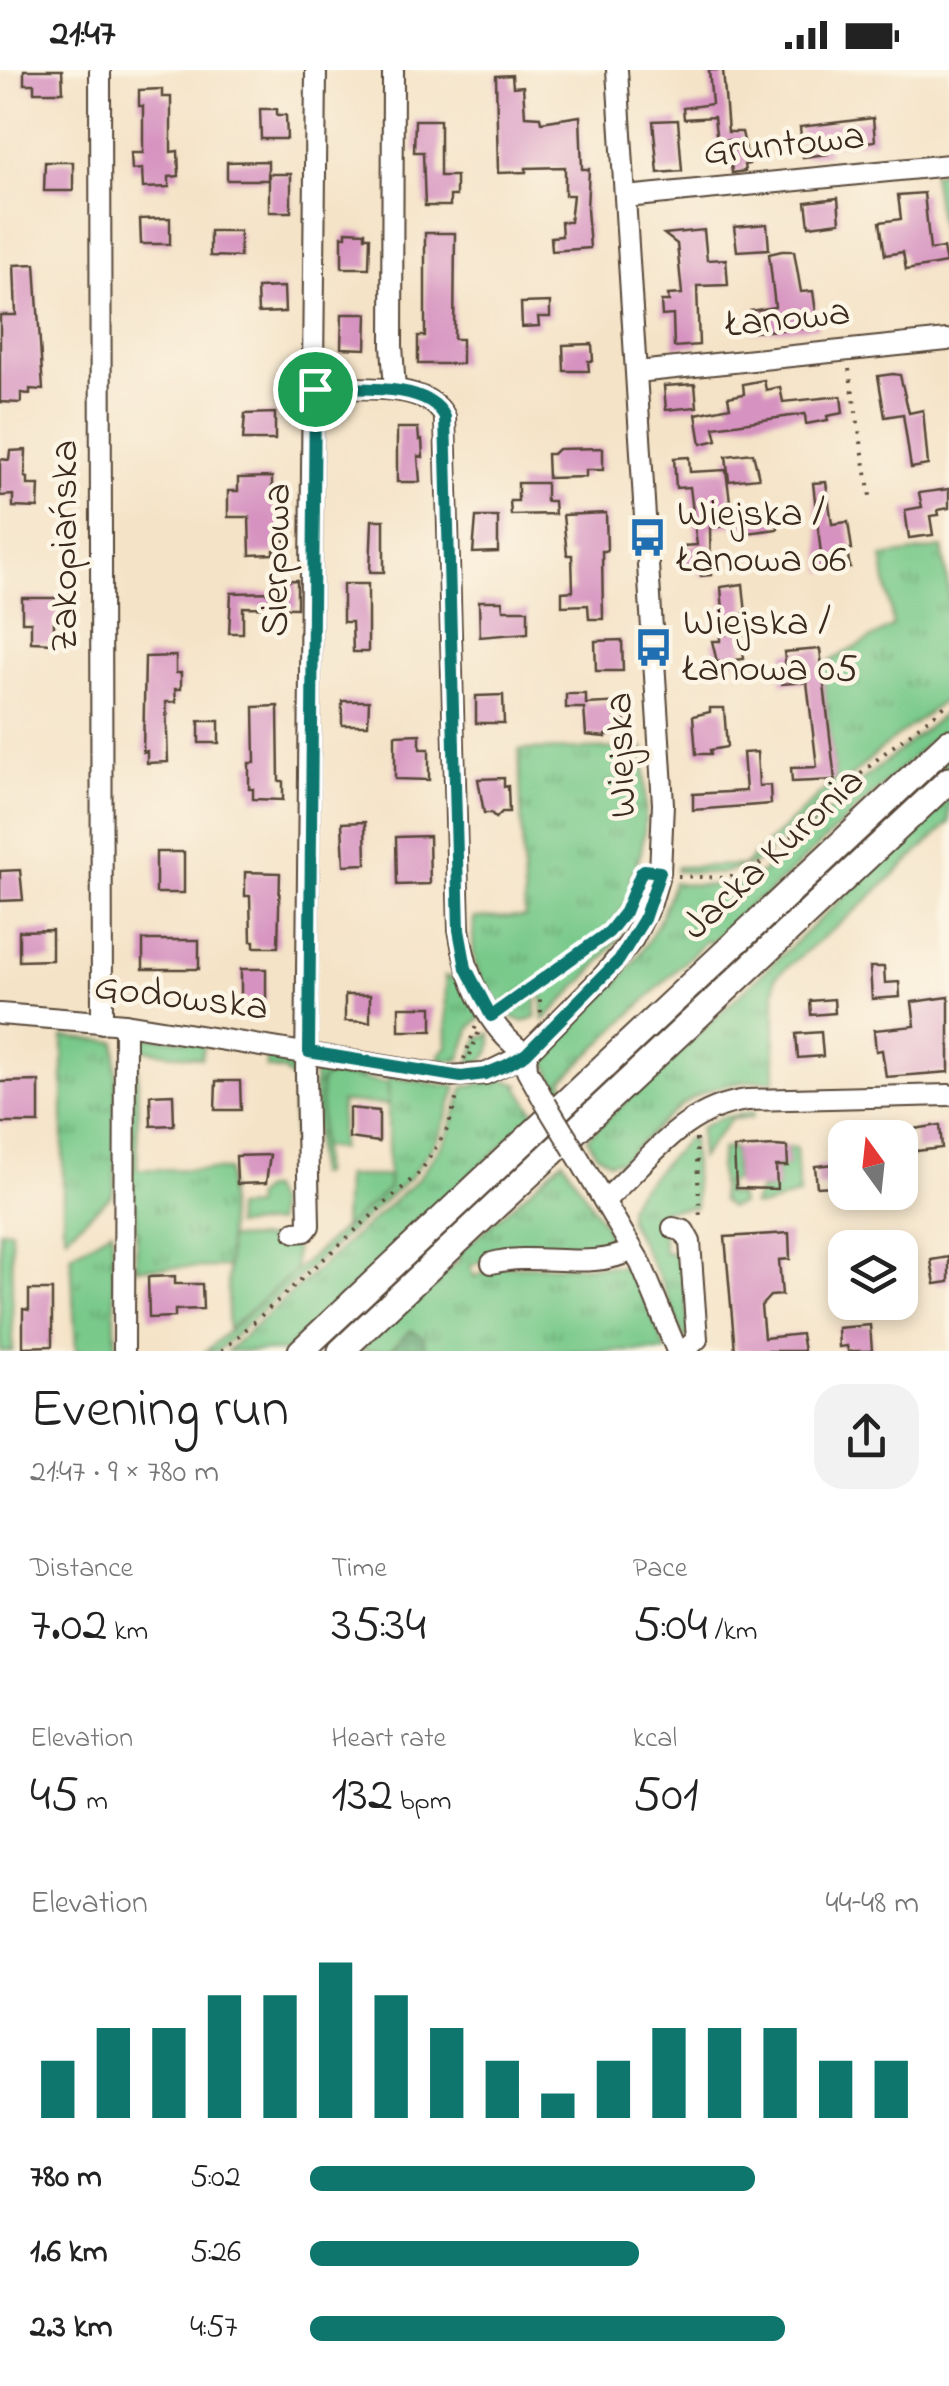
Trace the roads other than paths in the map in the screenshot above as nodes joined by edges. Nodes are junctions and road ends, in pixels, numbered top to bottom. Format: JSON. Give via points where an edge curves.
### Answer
{"nodes":[{"id":1,"x":100,"y":70,"type":"edge"},
{"id":2,"x":316,"y":70,"type":"edge"},
{"id":3,"x":393,"y":70,"type":"edge"},
{"id":4,"x":617,"y":70,"type":"edge"},
{"id":5,"x":949,"y":164,"type":"edge"},
{"id":6,"x":626,"y":198,"type":"junction"},
{"id":7,"x":947,"y":340,"type":"edge"},
{"id":8,"x":637,"y":372,"type":"junction"},
{"id":9,"x":315,"y":389,"type":"junction"},
{"id":10,"x":395,"y":390,"type":"junction"},
{"id":11,"x":949,"y":742,"type":"edge"},
{"id":12,"x":949,"y":780,"type":"edge"},
{"id":13,"x":0,"y":1014,"type":"edge"},
{"id":14,"x":102,"y":1022,"type":"junction"},
{"id":15,"x":125,"y":1024,"type":"junction"},
{"id":16,"x":309,"y":1052,"type":"junction"},
{"id":17,"x":526,"y":1054,"type":"junction"},
{"id":18,"x":949,"y":1096,"type":"edge"},
{"id":19,"x":604,"y":1202,"type":"junction"},
{"id":20,"x":673,"y":1228,"type":"dead end"},
{"id":21,"x":295,"y":1232,"type":"dead end"},
{"id":22,"x":632,"y":1250,"type":"junction"},
{"id":23,"x":492,"y":1263,"type":"dead end"},
{"id":24,"x":124,"y":1351,"type":"edge"},
{"id":25,"x":301,"y":1351,"type":"edge"},
{"id":26,"x":341,"y":1351,"type":"edge"},
{"id":27,"x":680,"y":1351,"type":"edge"}],
"edges":[{"from":1,"to":14,"type":"street","name":"Zakopiańska"},
{"from":2,"to":9,"type":"street","name":"Sierpowa"},
{"from":3,"to":10,"type":"street"},
{"from":4,"to":6,"type":"street","name":"Wiejska"},
{"from":5,"to":6,"type":"street","name":"Gruntowa"},
{"from":6,"to":8,"type":"street","name":"Wiejska"},
{"from":7,"to":8,"type":"street","name":"Łanowa"},
{"from":8,"to":17,"type":"street","name":"Wiejska","via":[[663,804],[644,919],[619,960]]},
{"from":9,"to":10,"type":"street"},
{"from":9,"to":16,"type":"street","name":"Sierpowa"},
{"from":10,"to":17,"type":"street","via":[[428,397],[445,417],[459,930],[466,968],[510,1042]]},
{"from":11,"to":25,"type":"main road","name":"Jacka Kuronia"},
{"from":12,"to":26,"type":"main road","name":"Jacka Kuronia"},
{"from":13,"to":14,"type":"street","name":"Godowska"},
{"from":14,"to":15,"type":"street","name":"Godowska"},
{"from":15,"to":16,"type":"street","name":"Godowska"},
{"from":15,"to":24,"type":"street"},
{"from":16,"to":17,"type":"street","name":"Godowska","via":[[485,1074]]},
{"from":16,"to":21,"type":"street","name":"Sierpowa","via":[[308,1226]]},
{"from":17,"to":19,"type":"street","bridge":true,"via":[[527,1070]]},
{"from":18,"to":19,"type":"street","via":[[722,1104],[686,1122]]},
{"from":19,"to":22,"type":"street"},
{"from":20,"to":27,"type":"street","via":[[690,1242],[696,1339]]},
{"from":22,"to":23,"type":"street","via":[[606,1259]]},
{"from":22,"to":27,"type":"street"}]}
